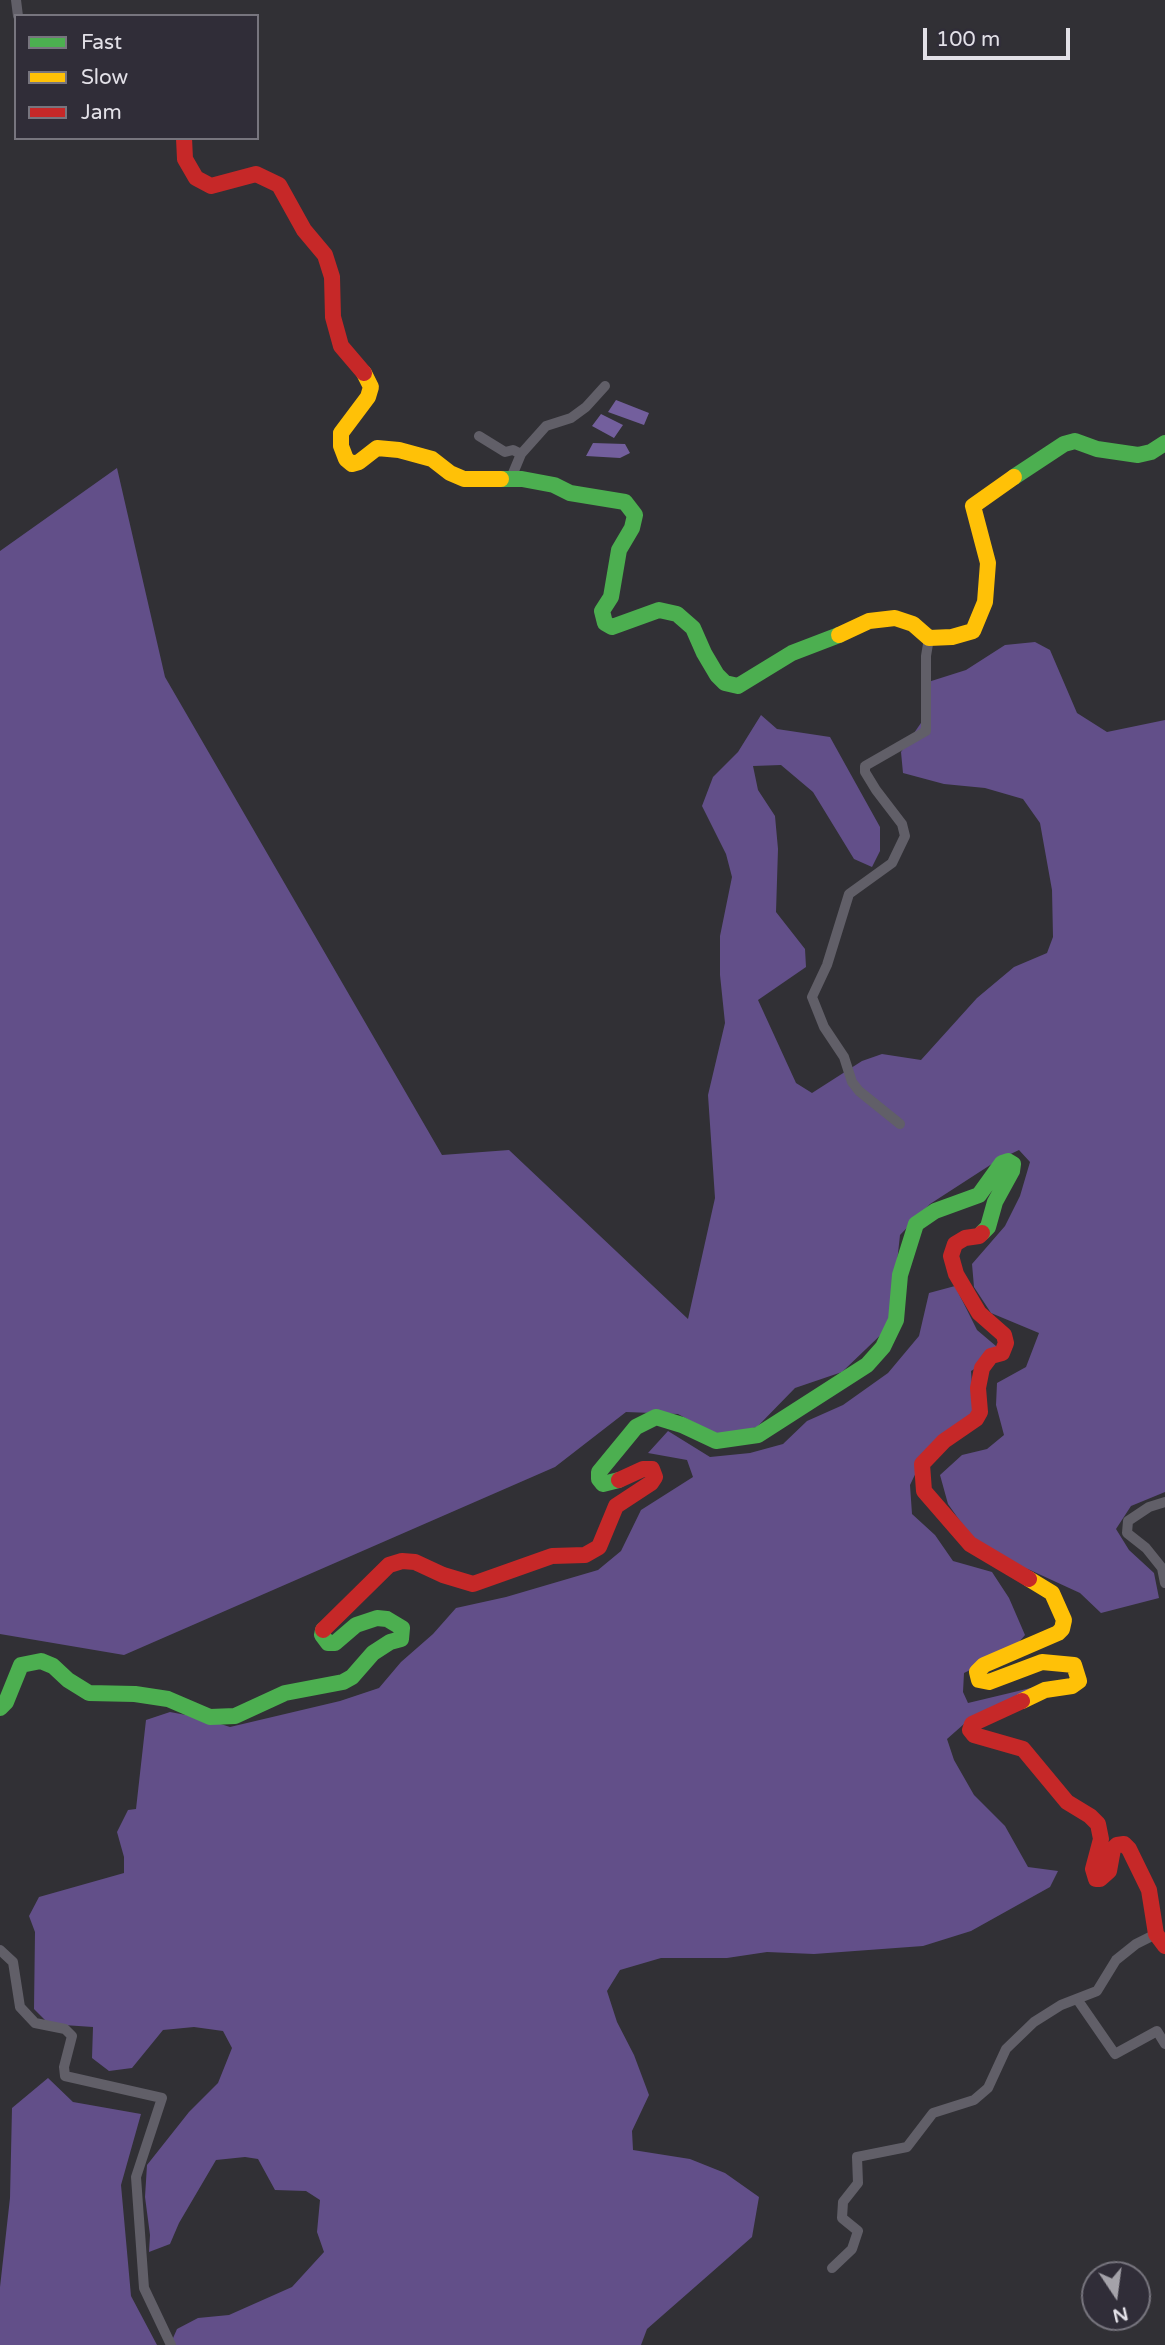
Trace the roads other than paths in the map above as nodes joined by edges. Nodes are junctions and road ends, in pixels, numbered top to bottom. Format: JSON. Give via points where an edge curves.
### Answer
{"nodes":[{"id":1,"x":184,"y":140,"type":"edge"},
{"id":2,"x":605,"y":386,"type":"dead end"},
{"id":3,"x":479,"y":436,"type":"dead end"},
{"id":4,"x":1165,"y":443,"type":"edge"},
{"id":5,"x":521,"y":454,"type":"junction"},
{"id":6,"x":511,"y":478,"type":"junction"},
{"id":7,"x":929,"y":638,"type":"junction"},
{"id":8,"x":900,"y":1124,"type":"dead end"},
{"id":9,"x":1165,"y":1502,"type":"edge"},
{"id":10,"x":1165,"y":1583,"type":"edge"},
{"id":11,"x":0,"y":1708,"type":"edge"},
{"id":12,"x":1160,"y":1940,"type":"edge"},
{"id":13,"x":0,"y":1950,"type":"edge"},
{"id":14,"x":1077,"y":1999,"type":"junction"},
{"id":15,"x":1165,"y":2044,"type":"edge"},
{"id":16,"x":832,"y":2268,"type":"dead end"},
{"id":17,"x":171,"y":2345,"type":"edge"}],
"edges":[{"from":1,"to":6,"type":"street","via":[[185,159],[195,177],[211,186],[256,174],[279,185],[325,256],[341,346],[371,387],[341,433],[346,459],[352,464],[377,448],[399,450],[432,459],[464,478]]},
{"from":2,"to":5,"type":"street","via":[[571,418],[546,426]]},
{"from":3,"to":5,"type":"street","via":[[505,453]]},
{"from":4,"to":7,"type":"street","via":[[1138,455],[1075,441],[1064,444],[977,502],[975,513],[988,563],[985,602],[973,631]]},
{"from":5,"to":6,"type":"street"},
{"from":6,"to":7,"type":"street","via":[[625,502],[635,515],[619,550],[611,597],[602,611],[605,623],[612,627],[659,610],[677,614],[693,628],[725,684],[738,686],[792,653],[869,621],[895,618],[913,624]]},
{"from":7,"to":8,"type":"street","via":[[926,731],[865,766],[905,836],[892,863],[849,894],[812,997],[852,1082]]},
{"from":9,"to":10,"type":"street","via":[[1128,1521],[1127,1532],[1162,1568]]},
{"from":11,"to":12,"type":"street","via":[[20,1665],[33,1661],[52,1666],[89,1693],[168,1699],[210,1717],[235,1716],[285,1693],[343,1682],[373,1653],[401,1639],[402,1628],[377,1618],[356,1625],[335,1643],[328,1643],[322,1635],[389,1565],[415,1562],[473,1584],[552,1556],[585,1555],[599,1547],[616,1506],[655,1477],[652,1469],[643,1469],[610,1484],[599,1479],[599,1472],[636,1427],[656,1417],[716,1441],[758,1434],[867,1365],[883,1347],[896,1320],[900,1275],[916,1224],[930,1213],[979,1195],[1008,1161],[1013,1164],[1012,1171],[988,1227],[979,1236],[955,1244],[951,1256],[979,1313],[1004,1335],[1006,1343],[1002,1353],[992,1356],[982,1368],[978,1388],[981,1412],[922,1464],[924,1491],[970,1544],[1052,1593],[1064,1620],[1058,1633],[984,1665],[977,1672],[979,1681],[989,1682],[1042,1662],[1074,1665],[1079,1681],[1045,1690],[972,1724],[970,1730],[1023,1749],[1067,1802],[1098,1824],[1101,1839],[1096,1879],[1109,1871],[1117,1845],[1129,1849],[1149,1890]]},
{"from":12,"to":14,"type":"street","via":[[1136,1944],[1116,1960],[1097,1991]]},
{"from":13,"to":17,"type":"street","via":[[13,1962],[20,2007],[34,2023],[65,2029],[72,2036],[65,2076],[162,2098],[136,2177],[144,2288]]},
{"from":14,"to":15,"type":"street","via":[[1115,2054],[1157,2031]]},
{"from":14,"to":16,"type":"street","via":[[1034,2022],[1006,2049],[988,2088],[974,2099],[933,2113],[907,2147],[857,2157],[858,2183],[843,2202],[842,2218],[858,2231],[852,2249]]}]}
